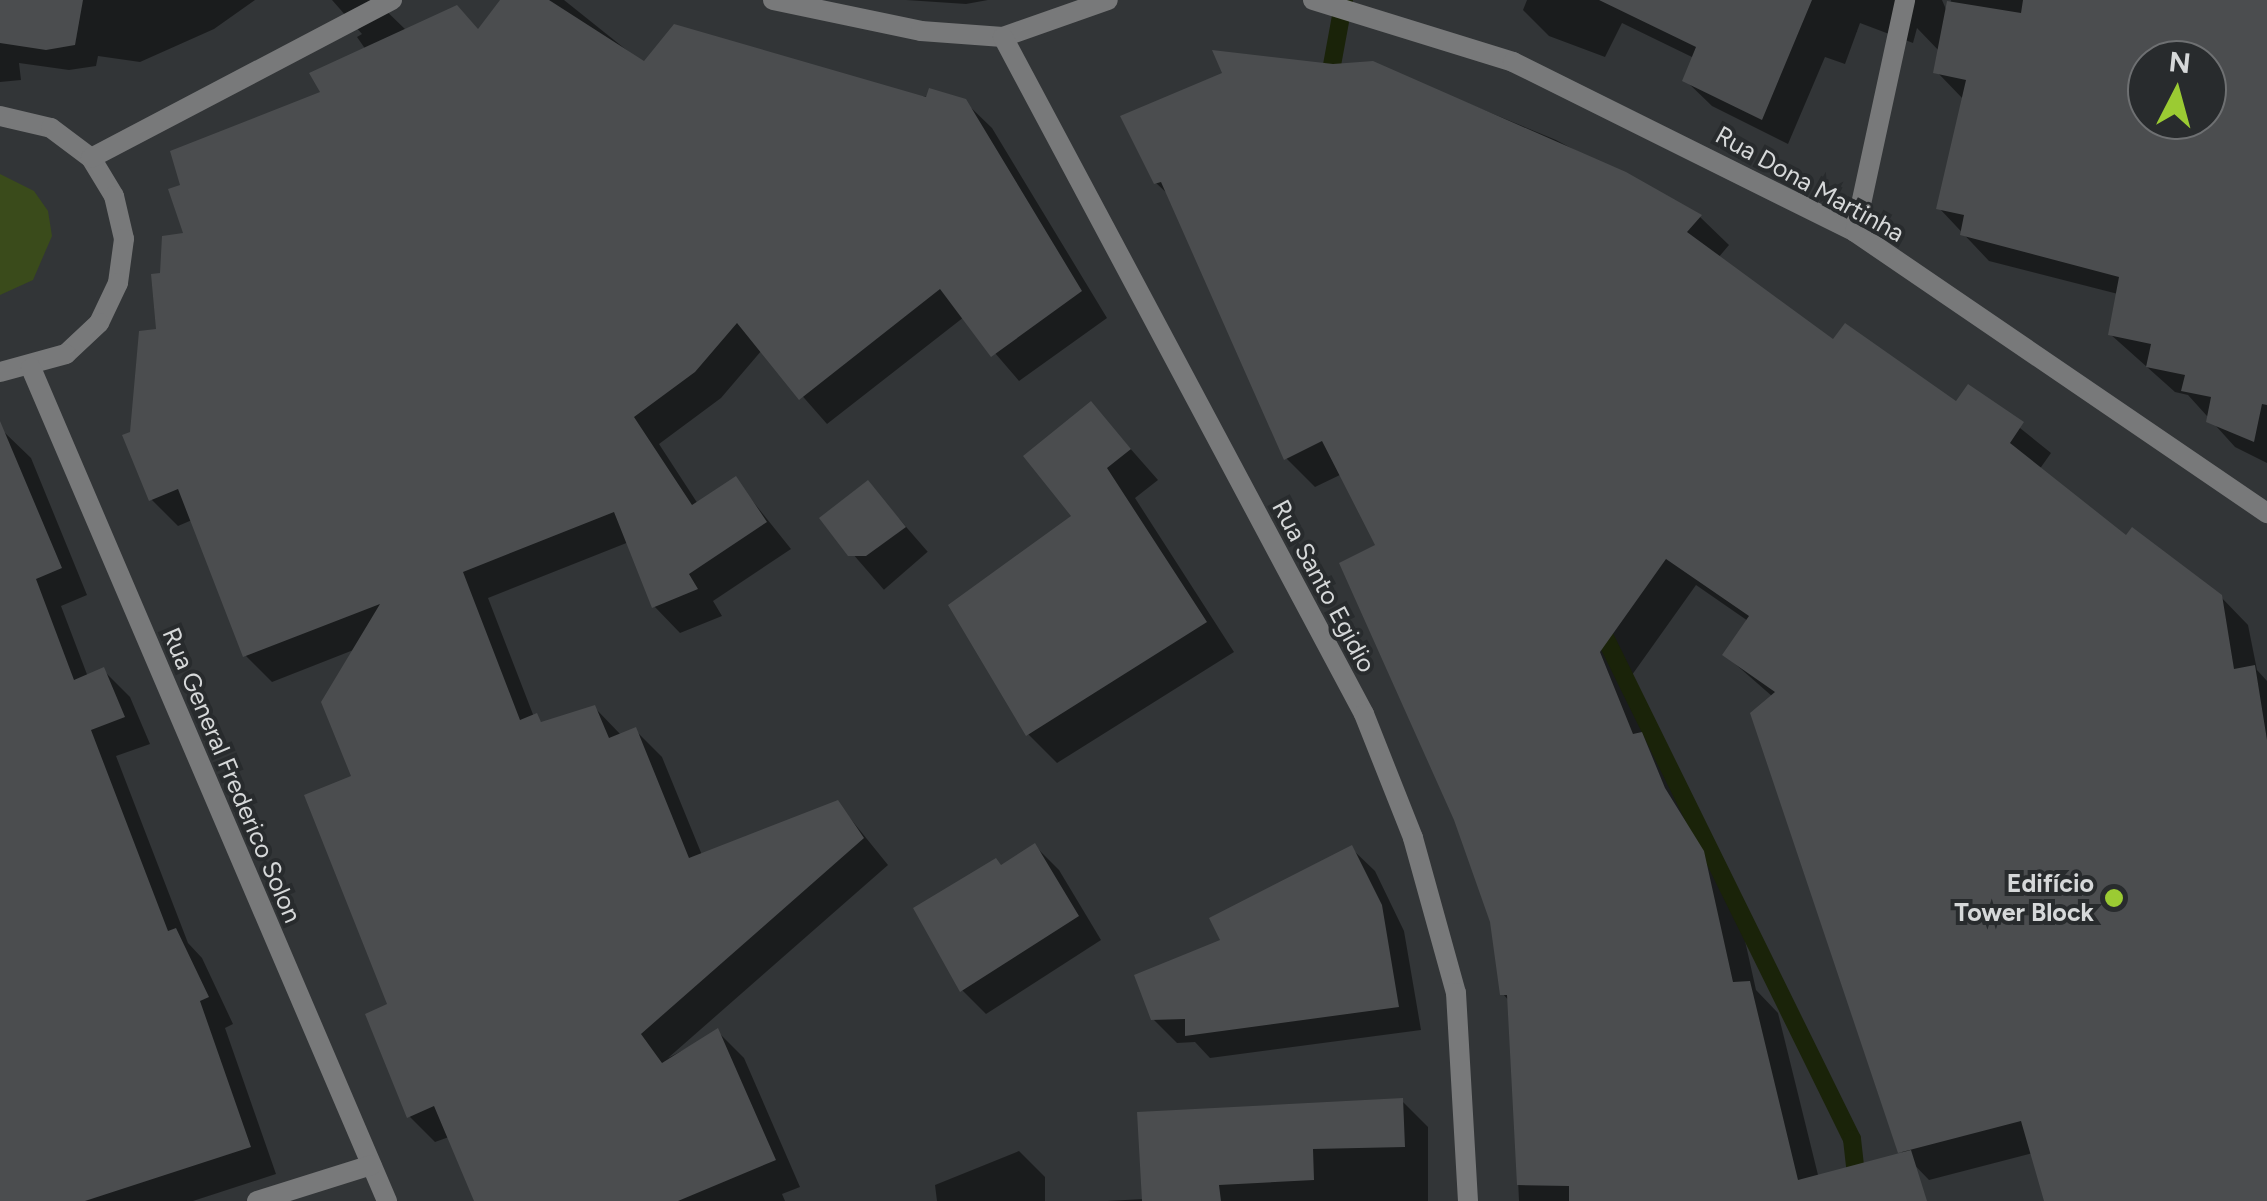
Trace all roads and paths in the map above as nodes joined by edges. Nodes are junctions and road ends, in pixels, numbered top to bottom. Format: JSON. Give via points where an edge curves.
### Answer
{"nodes":[{"id":1,"x":392,"y":0,"type":"edge"},
{"id":2,"x":773,"y":0,"type":"edge"},
{"id":3,"x":1066,"y":0,"type":"edge"},
{"id":4,"x":1108,"y":0,"type":"edge"},
{"id":5,"x":1313,"y":0,"type":"edge"},
{"id":6,"x":1904,"y":0,"type":"edge"},
{"id":7,"x":1333,"y":3,"type":"edge"},
{"id":8,"x":1003,"y":37,"type":"junction"},
{"id":9,"x":0,"y":116,"type":"edge"},
{"id":10,"x":91,"y":158,"type":"junction"},
{"id":11,"x":1854,"y":232,"type":"junction"},
{"id":12,"x":32,"y":368,"type":"junction"},
{"id":13,"x":0,"y":372,"type":"edge"},
{"id":14,"x":2267,"y":512,"type":"edge"},
{"id":15,"x":371,"y":1165,"type":"junction"},
{"id":16,"x":257,"y":1201,"type":"edge"},
{"id":17,"x":387,"y":1201,"type":"edge"},
{"id":18,"x":1468,"y":1201,"type":"edge"}],
"edges":[{"from":1,"to":10,"type":"street"},
{"from":2,"to":8,"type":"street","via":[[922,30]]},
{"from":3,"to":8,"type":"street"},
{"from":4,"to":8,"type":"street"},
{"from":5,"to":7,"type":"street","name":"Rua Dona Martinha"},
{"from":6,"to":11,"type":"street"},
{"from":7,"to":11,"type":"street","name":"Rua Dona Martinha","via":[[1513,62]]},
{"from":8,"to":18,"type":"street","name":"Rua Santo Egidio","via":[[1364,714],[1399,803],[1456,994]]},
{"from":9,"to":10,"type":"street","via":[[51,128]]},
{"from":10,"to":12,"type":"street","via":[[114,196],[124,239],[118,283],[99,323],[66,354]]},
{"from":11,"to":14,"type":"street","name":"Rua Dona Martinha"},
{"from":12,"to":13,"type":"street"},
{"from":12,"to":15,"type":"street","name":"Rua General Frederico Solon"},
{"from":15,"to":16,"type":"street"},
{"from":15,"to":17,"type":"street","name":"Rua General Frederico Solon"}]}
